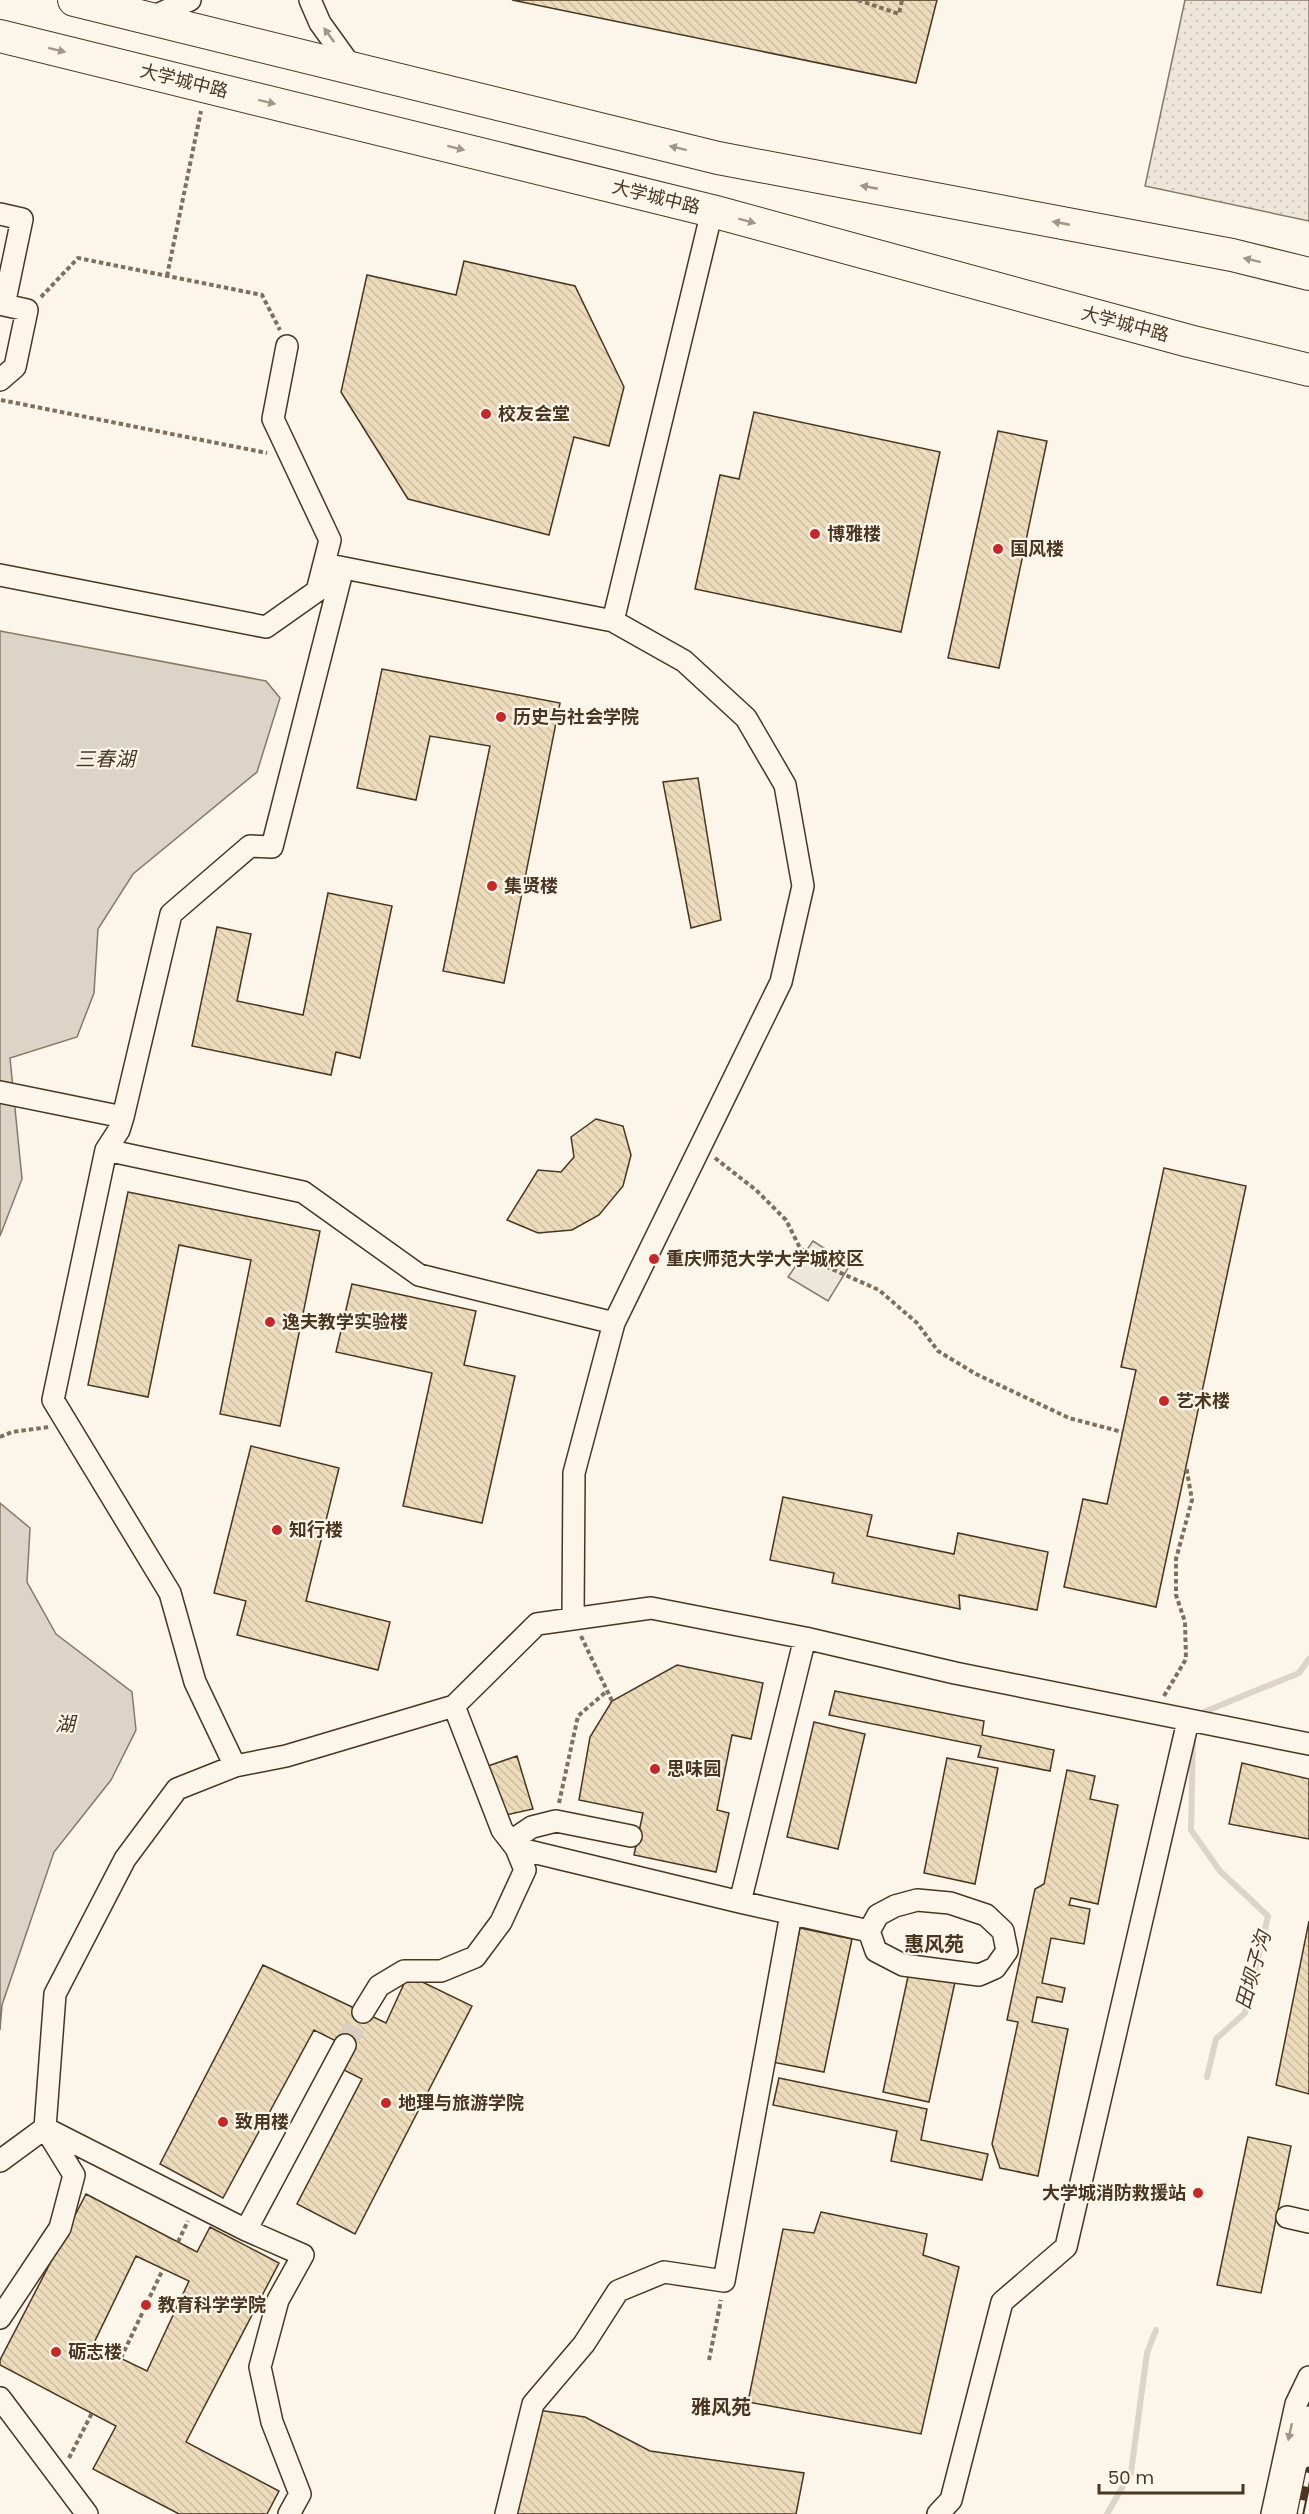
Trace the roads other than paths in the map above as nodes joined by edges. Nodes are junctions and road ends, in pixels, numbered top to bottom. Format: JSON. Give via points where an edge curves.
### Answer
{"nodes":[{"id":1,"x":74,"y":0,"type":"edge"},
{"id":2,"x":190,"y":0,"type":"edge"},
{"id":3,"x":310,"y":0,"type":"edge"},
{"id":4,"x":148,"y":19,"type":"junction"},
{"id":5,"x":0,"y":36,"type":"edge"},
{"id":6,"x":353,"y":69,"type":"junction"},
{"id":7,"x":712,"y":211,"type":"junction"},
{"id":8,"x":0,"y":214,"type":"edge"},
{"id":9,"x":1309,"y":274,"type":"edge"},
{"id":10,"x":287,"y":346,"type":"road end"},
{"id":11,"x":1309,"y":370,"type":"edge"},
{"id":12,"x":0,"y":380,"type":"edge"},
{"id":13,"x":333,"y":566,"type":"junction"},
{"id":14,"x":0,"y":575,"type":"edge"},
{"id":15,"x":613,"y":621,"type":"junction"},
{"id":16,"x":0,"y":1092,"type":"edge"},
{"id":17,"x":123,"y":1117,"type":"junction"},
{"id":18,"x":106,"y":1150,"type":"junction"},
{"id":19,"x":614,"y":1323,"type":"junction"},
{"id":20,"x":573,"y":1619,"type":"junction"},
{"id":21,"x":805,"y":1638,"type":"junction"},
{"id":22,"x":454,"y":1706,"type":"junction"},
{"id":23,"x":1188,"y":1721,"type":"junction"},
{"id":24,"x":1309,"y":1744,"type":"edge"},
{"id":25,"x":235,"y":1766,"type":"junction"},
{"id":26,"x":632,"y":1836,"type":"dead end"},
{"id":27,"x":514,"y":1844,"type":"junction"},
{"id":28,"x":740,"y":1902,"type":"junction"},
{"id":29,"x":789,"y":1925,"type":"dead end"},
{"id":30,"x":869,"y":1931,"type":"junction"},
{"id":31,"x":363,"y":2012,"type":"tunnel mouth"},
{"id":32,"x":345,"y":2045,"type":"tunnel mouth"},
{"id":33,"x":45,"y":2128,"type":"junction"},
{"id":34,"x":0,"y":2161,"type":"edge"},
{"id":35,"x":1287,"y":2217,"type":"dead end"},
{"id":36,"x":1309,"y":2222,"type":"edge"},
{"id":37,"x":246,"y":2230,"type":"junction"},
{"id":38,"x":4,"y":2303,"type":"edge"},
{"id":39,"x":1309,"y":2377,"type":"edge"},
{"id":40,"x":0,"y":2398,"type":"edge"},
{"id":41,"x":1309,"y":2420,"type":"edge"},
{"id":42,"x":87,"y":2514,"type":"edge"},
{"id":43,"x":289,"y":2514,"type":"edge"},
{"id":44,"x":506,"y":2514,"type":"edge"},
{"id":45,"x":938,"y":2514,"type":"edge"},
{"id":46,"x":1272,"y":2514,"type":"edge"},
{"id":47,"x":1289,"y":2514,"type":"edge"}],
"edges":[{"from":1,"to":4,"type":"highway"},
{"from":2,"to":4,"type":"street"},
{"from":6,"to":3,"type":"street","one_way":true,"via":[[320,23]]},
{"from":4,"to":6,"type":"highway"},
{"from":5,"to":7,"type":"highway","name":"大学城中路","one_way":true},
{"from":9,"to":6,"type":"highway","one_way":true,"via":[[1232,255],[718,158]]},
{"from":7,"to":11,"type":"highway","name":"大学城中路","one_way":true},
{"from":7,"to":15,"type":"street"},
{"from":8,"to":12,"type":"street","via":[[22,219],[4,305],[27,310],[15,367]]},
{"from":10,"to":13,"type":"street","via":[[273,419],[330,540]]},
{"from":13,"to":14,"type":"street","via":[[317,591],[266,627]]},
{"from":13,"to":15,"type":"street"},
{"from":13,"to":17,"type":"street","via":[[272,847],[250,846],[171,914]]},
{"from":15,"to":19,"type":"street","via":[[684,661],[746,718],[785,785],[803,886],[781,982]]},
{"from":16,"to":17,"type":"street"},
{"from":17,"to":18,"type":"street"},
{"from":18,"to":19,"type":"street","via":[[303,1192],[419,1275]]},
{"from":18,"to":25,"type":"street","via":[[53,1400],[170,1593],[195,1682]]},
{"from":19,"to":20,"type":"street","via":[[574,1473]]},
{"from":20,"to":21,"type":"street","via":[[651,1608]]},
{"from":20,"to":22,"type":"street","via":[[537,1624]]},
{"from":21,"to":23,"type":"street"},
{"from":21,"to":28,"type":"street"},
{"from":22,"to":25,"type":"street","via":[[286,1756]]},
{"from":22,"to":27,"type":"street","via":[[502,1830]]},
{"from":23,"to":24,"type":"street"},
{"from":23,"to":45,"type":"street","via":[[1066,2247],[1002,2302],[951,2500]]},
{"from":25,"to":33,"type":"street","via":[[177,1789],[125,1859],[55,1994]]},
{"from":26,"to":27,"type":"street","via":[[556,1821],[532,1827]]},
{"from":27,"to":28,"type":"street"},
{"from":27,"to":31,"type":"street","via":[[525,1870],[501,1922],[475,1957],[441,1971],[404,1971],[379,1986]]},
{"from":28,"to":30,"type":"street"},
{"from":29,"to":44,"type":"street","via":[[724,2281],[664,2272],[618,2291],[584,2344],[533,2404]]},
{"from":30,"to":30,"type":"street","via":[[876,1951],[903,1965],[979,1975],[995,1968],[1007,1951],[1003,1931],[986,1914],[950,1904],[917,1900],[895,1906],[878,1915]]},
{"from":32,"to":37,"type":"street"},
{"from":33,"to":34,"type":"street"},
{"from":33,"to":37,"type":"street"},
{"from":33,"to":38,"type":"street","via":[[74,2175],[60,2228]]},
{"from":35,"to":36,"type":"street"},
{"from":37,"to":43,"type":"street","via":[[303,2255],[278,2300],[260,2367],[272,2422],[300,2494]]},
{"from":39,"to":46,"type":"street","one_way":true,"via":[[1296,2404]]},
{"from":40,"to":42,"type":"street"},
{"from":41,"to":47,"type":"main road"}]}
